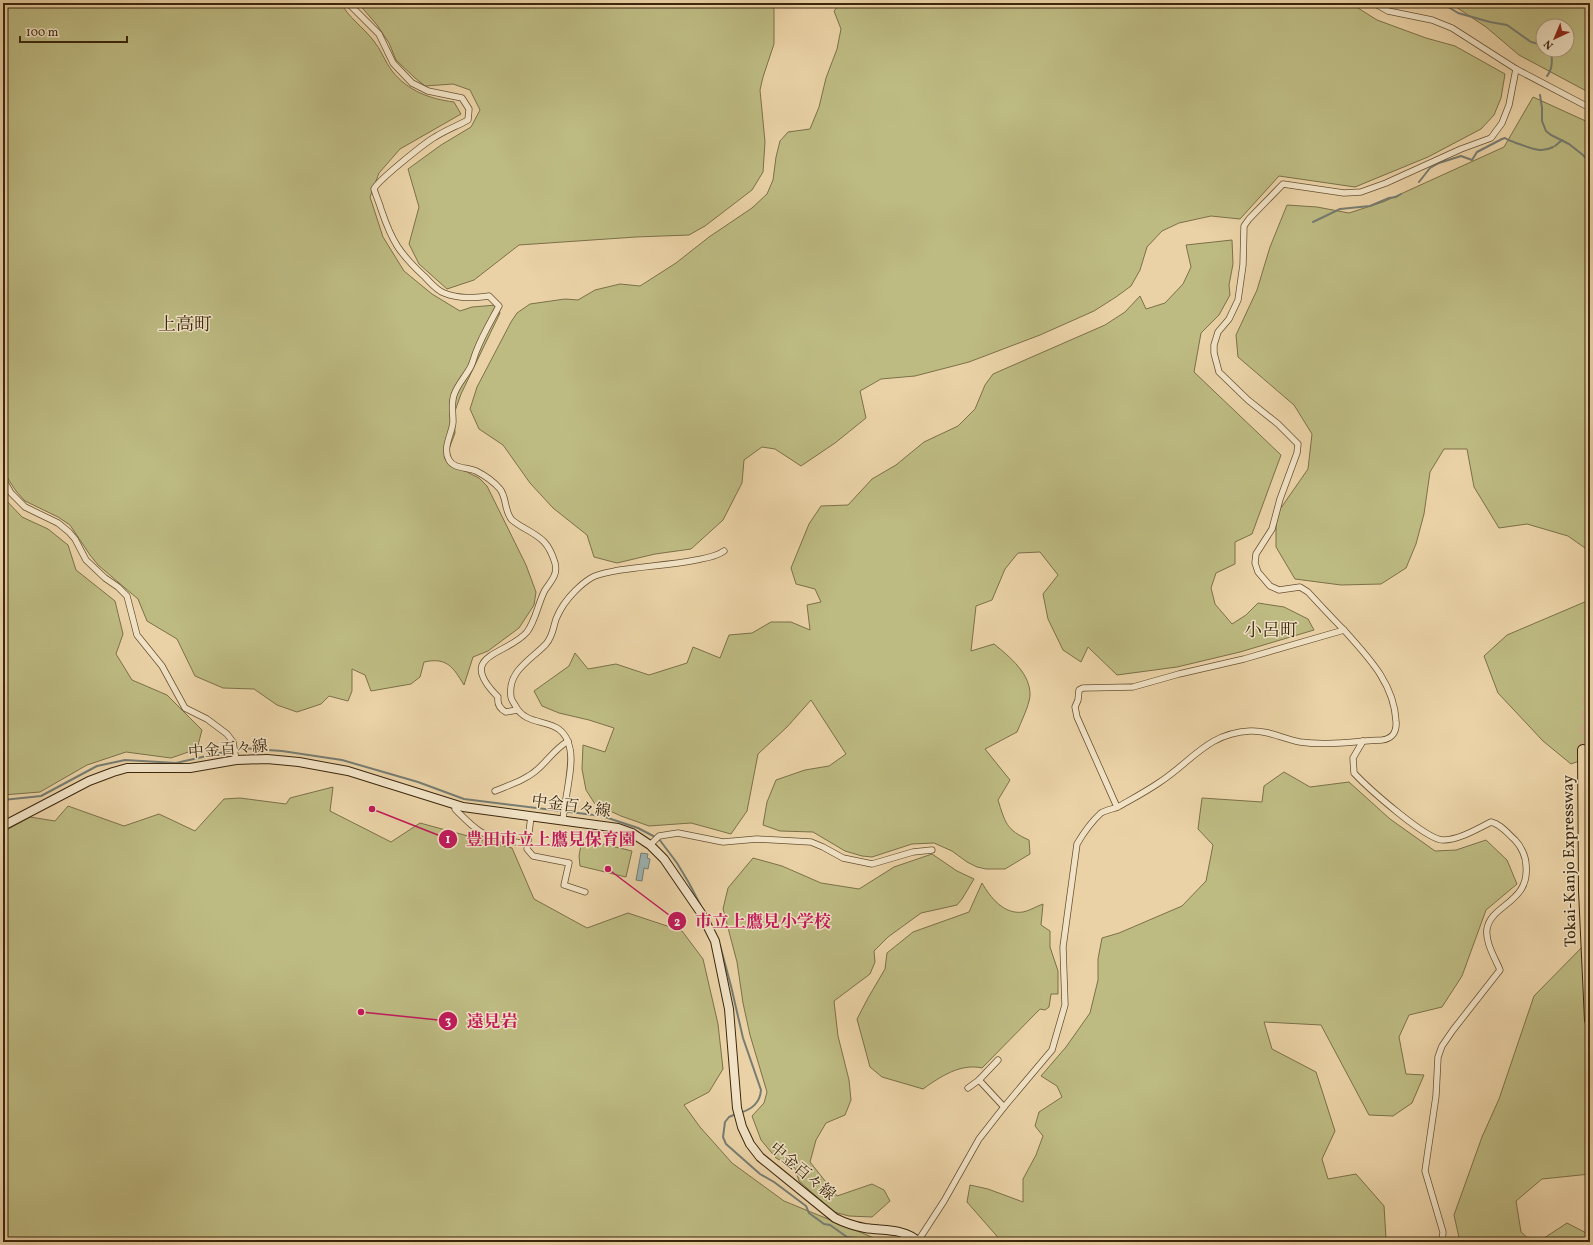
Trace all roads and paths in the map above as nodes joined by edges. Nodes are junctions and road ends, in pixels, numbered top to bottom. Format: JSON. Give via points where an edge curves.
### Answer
{"nodes":[{"id":1,"x":348,"y":3,"type":"edge"},
{"id":2,"x":1374,"y":3,"type":"edge"},
{"id":3,"x":1516,"y":69,"type":"junction"},
{"id":4,"x":1590,"y":108,"type":"edge"},
{"id":5,"x":3,"y":479,"type":"edge"},
{"id":6,"x":724,"y":551,"type":"dead end"},
{"id":7,"x":1344,"y":630,"type":"junction"},
{"id":8,"x":517,"y":710,"type":"junction"},
{"id":9,"x":1363,"y":741,"type":"junction"},
{"id":10,"x":568,"y":742,"type":"junction"},
{"id":11,"x":1583,"y":750,"type":"tunnel mouth"},
{"id":12,"x":235,"y":758,"type":"junction"},
{"id":13,"x":495,"y":791,"type":"dead end"},
{"id":14,"x":455,"y":804,"type":"junction"},
{"id":15,"x":1117,"y":807,"type":"junction"},
{"id":16,"x":531,"y":816,"type":"junction"},
{"id":17,"x":563,"y":819,"type":"junction"},
{"id":18,"x":3,"y":826,"type":"edge"},
{"id":19,"x":527,"y":844,"type":"junction"},
{"id":20,"x":652,"y":844,"type":"junction"},
{"id":21,"x":932,"y":850,"type":"dead end"},
{"id":22,"x":585,"y":892,"type":"dead end"},
{"id":23,"x":1590,"y":1020,"type":"edge"},
{"id":24,"x":998,"y":1060,"type":"dead end"},
{"id":25,"x":979,"y":1080,"type":"junction"},
{"id":26,"x":968,"y":1088,"type":"dead end"},
{"id":27,"x":1004,"y":1107,"type":"junction"},
{"id":28,"x":919,"y":1241,"type":"edge"},
{"id":29,"x":1442,"y":1242,"type":"edge"}],
"edges":[{"from":1,"to":8,"type":"street","via":[[379,34],[393,63],[412,83],[428,91],[462,98],[469,109],[468,120],[424,144],[382,179],[374,189],[389,233],[402,255],[437,290],[459,297],[489,296],[499,306],[471,366],[454,393],[452,430],[446,453],[452,464],[478,472],[501,490],[510,518],[541,537],[555,565],[554,577],[527,631],[482,664],[481,674],[498,697],[502,710]]},
{"from":2,"to":3,"type":"street","via":[[1388,11],[1432,20],[1452,28]]},
{"from":3,"to":4,"type":"street"},
{"from":3,"to":7,"type":"street","via":[[1509,105],[1502,123],[1491,138],[1361,192],[1344,193],[1283,184],[1244,226],[1243,265],[1238,300],[1229,319],[1218,332],[1214,353],[1219,372],[1298,444],[1272,529],[1256,554],[1255,563],[1258,572],[1270,586],[1279,590],[1300,587],[1308,592]]},
{"from":5,"to":12,"type":"street","via":[[11,493],[26,507],[58,523],[69,532],[86,560],[127,596],[137,635],[162,666],[186,708],[227,734],[233,742]]},
{"from":6,"to":8,"type":"street","via":[[709,558],[610,572],[591,578],[565,603],[546,643],[515,672],[511,697]]},
{"from":7,"to":9,"type":"street","via":[[1384,680],[1396,716],[1397,728],[1388,739]]},
{"from":7,"to":15,"type":"street","via":[[1133,687],[1079,690],[1075,707],[1076,717]]},
{"from":8,"to":10,"type":"street","via":[[532,720],[558,727]]},
{"from":9,"to":15,"type":"street","via":[[1322,744],[1299,742],[1265,732],[1231,733],[1211,741],[1161,781]]},
{"from":9,"to":29,"type":"street","via":[[1353,758],[1354,773],[1369,789],[1409,821],[1442,840],[1451,840],[1492,822],[1497,823],[1518,844],[1526,860],[1527,873],[1522,890],[1492,919],[1487,929],[1487,938],[1500,970],[1453,1030],[1438,1057],[1436,1096],[1425,1171],[1443,1232]]},
{"from":10,"to":13,"type":"street","via":[[552,752],[538,769],[528,776]]},
{"from":10,"to":17,"type":"street","via":[[571,759]]},
{"from":11,"to":23,"type":"highway","name":"Tokai-Kanjo Expressway","via":[[1584,891]]},
{"from":12,"to":14,"type":"main road","name":"中金百々線","via":[[299,762],[348,771]]},
{"from":12,"to":18,"type":"main road","name":"中金百々線","via":[[190,768],[127,768],[113,772],[89,781]]},
{"from":14,"to":16,"type":"main road","name":"中金百々線"},
{"from":14,"to":19,"type":"street","via":[[454,809],[482,833]]},
{"from":15,"to":27,"type":"street","via":[[1103,812],[1094,820],[1077,844],[1063,946],[1065,1005],[1052,1050]]},
{"from":16,"to":17,"type":"main road","name":"中金百々線"},
{"from":16,"to":19,"type":"street"},
{"from":17,"to":20,"type":"main road","name":"中金百々線","via":[[618,828]]},
{"from":19,"to":22,"type":"street","via":[[527,849],[533,856],[569,863],[564,885]]},
{"from":20,"to":21,"type":"street","via":[[659,836],[678,833],[723,842],[757,839],[811,842],[843,858],[872,864],[913,852]]},
{"from":20,"to":28,"type":"main road","name":"中金百々線","via":[[701,913],[715,941],[729,1009],[737,1108],[750,1144],[760,1157],[835,1218],[846,1224],[906,1233]]},
{"from":24,"to":25,"type":"street"},
{"from":25,"to":26,"type":"street"},
{"from":25,"to":27,"type":"street"},
{"from":27,"to":28,"type":"street","via":[[979,1139]]}]}
